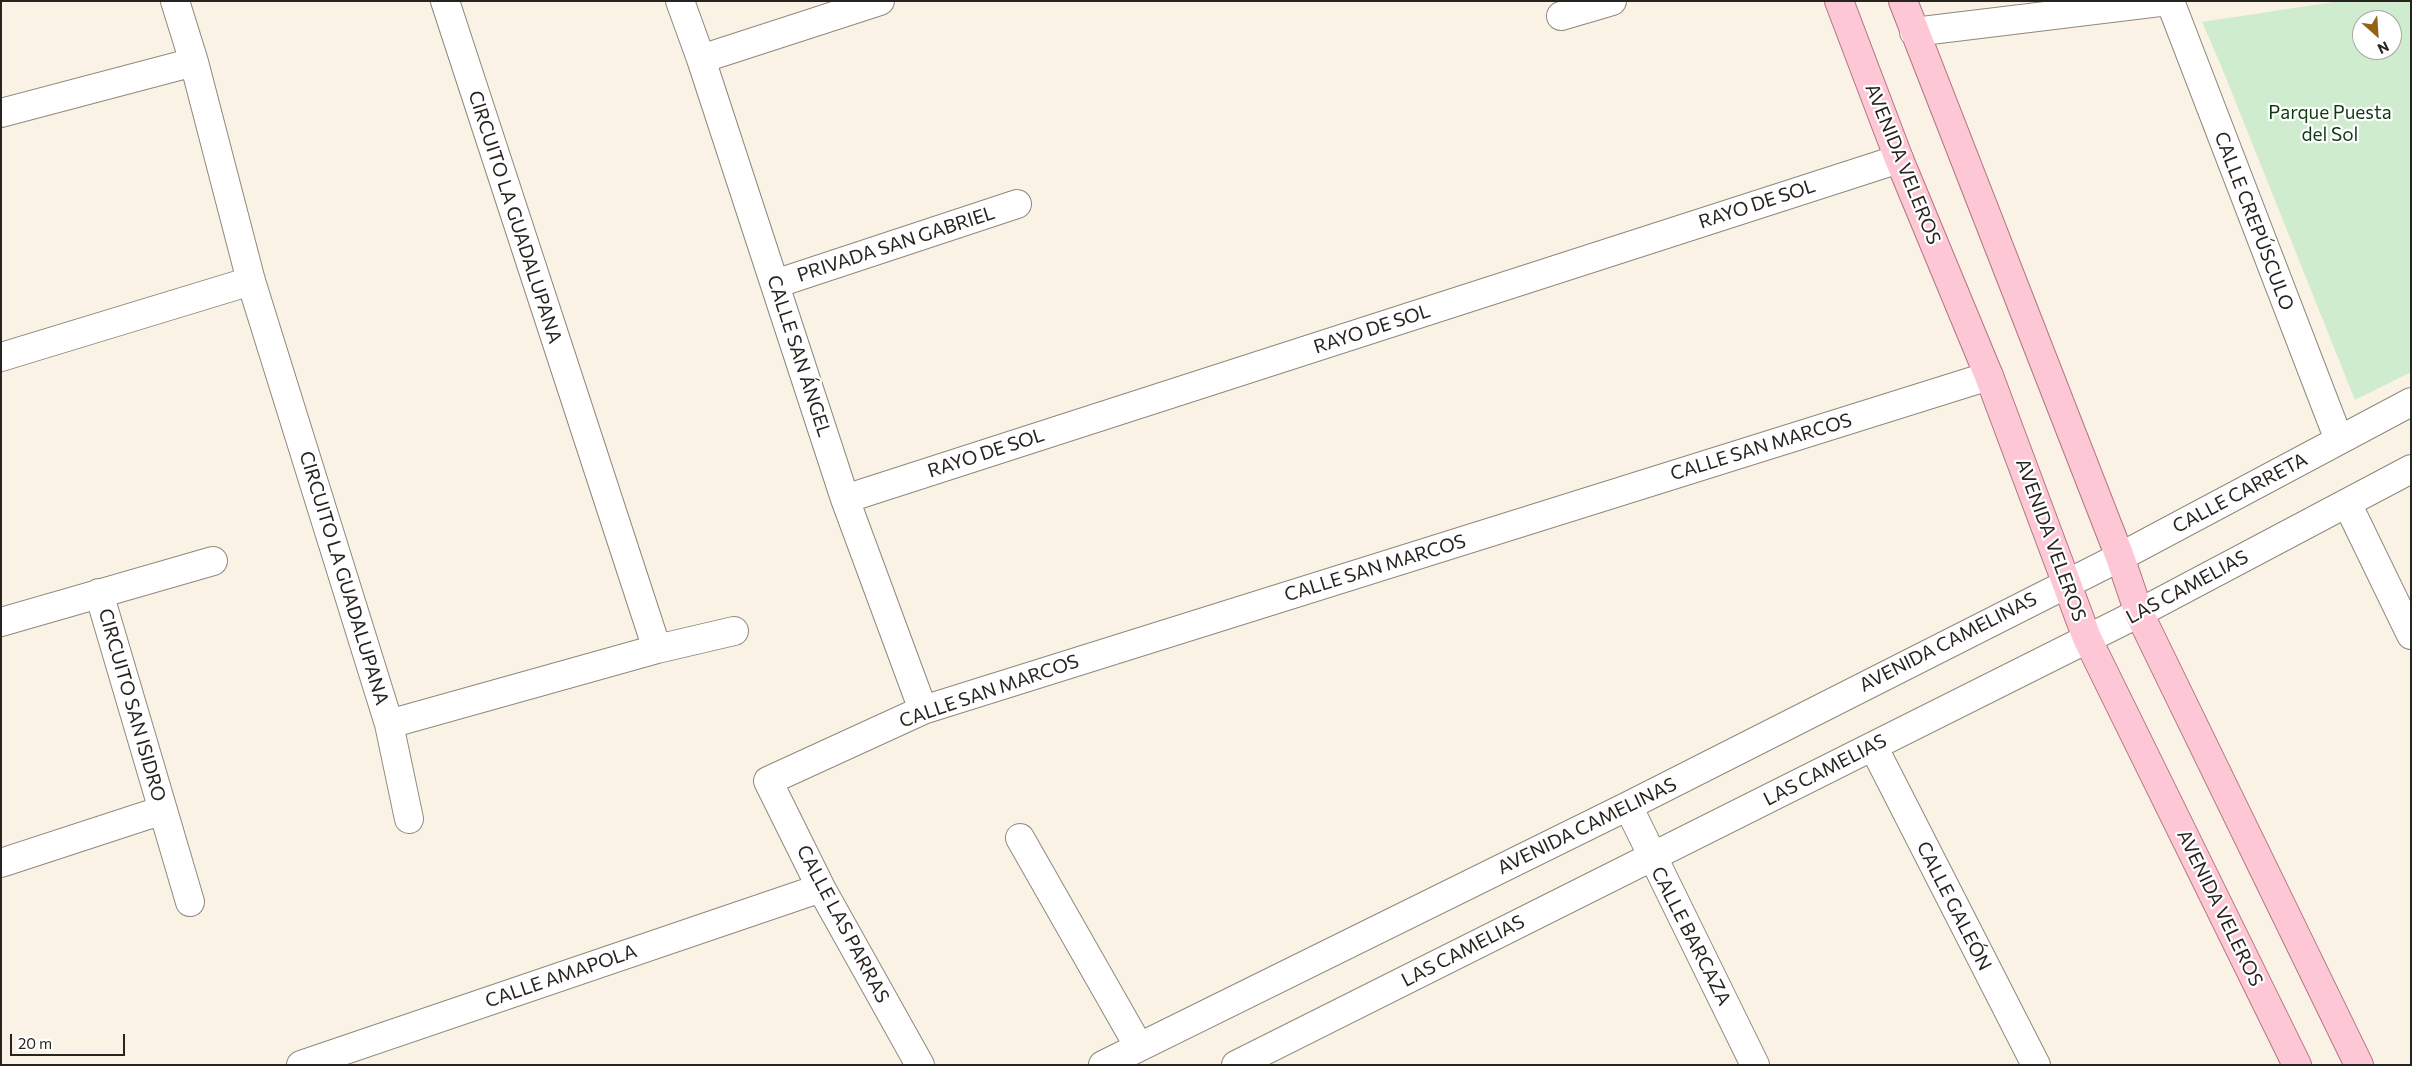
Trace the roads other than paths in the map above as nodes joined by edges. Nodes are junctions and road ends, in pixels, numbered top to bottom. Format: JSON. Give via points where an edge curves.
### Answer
{"nodes":[{"id":1,"x":175,"y":1,"type":"edge"},
{"id":2,"x":445,"y":1,"type":"edge"},
{"id":3,"x":680,"y":1,"type":"edge"},
{"id":4,"x":880,"y":1,"type":"edge"},
{"id":5,"x":1612,"y":1,"type":"edge"},
{"id":6,"x":1840,"y":1,"type":"edge"},
{"id":7,"x":1903,"y":1,"type":"edge"},
{"id":8,"x":2169,"y":1,"type":"edge"},
{"id":9,"x":1561,"y":16,"type":"dead end"},
{"id":10,"x":1914,"y":32,"type":"junction"},
{"id":11,"x":702,"y":60,"type":"junction"},
{"id":12,"x":194,"y":62,"type":"junction"},
{"id":13,"x":1,"y":114,"type":"edge"},
{"id":14,"x":1899,"y":159,"type":"junction"},
{"id":15,"x":1016,"y":204,"type":"dead end"},
{"id":16,"x":251,"y":281,"type":"junction"},
{"id":17,"x":776,"y":284,"type":"junction"},
{"id":18,"x":1,"y":357,"type":"edge"},
{"id":19,"x":1989,"y":376,"type":"junction"},
{"id":20,"x":2411,"y":402,"type":"edge"},
{"id":21,"x":2339,"y":440,"type":"junction"},
{"id":22,"x":2411,"y":469,"type":"edge"},
{"id":23,"x":844,"y":499,"type":"junction"},
{"id":24,"x":2347,"y":503,"type":"junction"},
{"id":25,"x":2120,"y":557,"type":"junction"},
{"id":26,"x":213,"y":561,"type":"dead end"},
{"id":27,"x":2068,"y":581,"type":"junction"},
{"id":28,"x":99,"y":592,"type":"junction"},
{"id":29,"x":2139,"y":613,"type":"junction"},
{"id":30,"x":1,"y":622,"type":"edge"},
{"id":31,"x":734,"y":631,"type":"dead end"},
{"id":32,"x":2411,"y":634,"type":"edge"},
{"id":33,"x":2088,"y":638,"type":"junction"},
{"id":34,"x":657,"y":649,"type":"junction"},
{"id":35,"x":923,"y":710,"type":"junction"},
{"id":36,"x":389,"y":724,"type":"junction"},
{"id":37,"x":1873,"y":746,"type":"junction"},
{"id":38,"x":768,"y":781,"type":"joint"},
{"id":39,"x":1628,"y":806,"type":"junction"},
{"id":40,"x":163,"y":810,"type":"junction"},
{"id":41,"x":409,"y":819,"type":"dead end"},
{"id":42,"x":1020,"y":838,"type":"dead end"},
{"id":43,"x":1651,"y":857,"type":"junction"},
{"id":44,"x":1,"y":863,"type":"edge"},
{"id":45,"x":821,"y":888,"type":"junction"},
{"id":46,"x":190,"y":902,"type":"dead end"},
{"id":47,"x":1139,"y":1047,"type":"junction"},
{"id":48,"x":301,"y":1065,"type":"edge"},
{"id":49,"x":920,"y":1065,"type":"edge"},
{"id":50,"x":1103,"y":1065,"type":"edge"},
{"id":51,"x":1236,"y":1065,"type":"edge"},
{"id":52,"x":1755,"y":1065,"type":"edge"},
{"id":53,"x":2036,"y":1065,"type":"edge"},
{"id":54,"x":2296,"y":1065,"type":"edge"},
{"id":55,"x":2360,"y":1065,"type":"edge"}],
"edges":[{"from":1,"to":12,"type":"street","name":"CIRCUITO LA GUADALUPANA"},
{"from":2,"to":34,"type":"street","name":"CIRCUITO LA GUADALUPANA"},
{"from":3,"to":11,"type":"street","name":"CALLE SAN ÁNGEL"},
{"from":4,"to":11,"type":"street"},
{"from":5,"to":9,"type":"street"},
{"from":6,"to":14,"type":"main road","name":"AVENIDA VELEROS"},
{"from":7,"to":10,"type":"main road"},
{"from":8,"to":10,"type":"street"},
{"from":8,"to":21,"type":"street","name":"CALLE CREPÚSCULO"},
{"from":10,"to":25,"type":"main road"},
{"from":11,"to":17,"type":"street","name":"CALLE SAN ÁNGEL"},
{"from":12,"to":13,"type":"street"},
{"from":12,"to":16,"type":"street","name":"CIRCUITO LA GUADALUPANA"},
{"from":14,"to":19,"type":"main road","name":"AVENIDA VELEROS"},
{"from":14,"to":23,"type":"street","name":"RAYO DE SOL"},
{"from":15,"to":17,"type":"street","name":"PRIVADA SAN GABRIEL"},
{"from":16,"to":18,"type":"street"},
{"from":16,"to":36,"type":"street","name":"CIRCUITO LA GUADALUPANA"},
{"from":17,"to":23,"type":"street","name":"CALLE SAN ÁNGEL"},
{"from":19,"to":27,"type":"main road","name":"AVENIDA VELEROS"},
{"from":19,"to":35,"type":"street","name":"CALLE SAN MARCOS"},
{"from":20,"to":21,"type":"street","name":"CALLE CARRETA"},
{"from":21,"to":25,"type":"street","name":"CALLE CARRETA"},
{"from":22,"to":24,"type":"street","name":"LAS CAMELIAS"},
{"from":23,"to":35,"type":"street","name":"CALLE SAN ÁNGEL"},
{"from":24,"to":29,"type":"street","name":"LAS CAMELIAS"},
{"from":24,"to":32,"type":"street"},
{"from":25,"to":27,"type":"street","name":"CALLE CARRETA"},
{"from":25,"to":29,"type":"main road"},
{"from":26,"to":28,"type":"street"},
{"from":27,"to":33,"type":"main road","name":"AVENIDA VELEROS"},
{"from":27,"to":39,"type":"street","name":"AVENIDA CAMELINAS"},
{"from":28,"to":30,"type":"street","name":"CIRCUITO SAN ISIDRO"},
{"from":28,"to":40,"type":"street","name":"CIRCUITO SAN ISIDRO"},
{"from":29,"to":33,"type":"street","name":"LAS CAMELIAS"},
{"from":29,"to":55,"type":"main road"},
{"from":31,"to":34,"type":"street"},
{"from":33,"to":37,"type":"street","name":"LAS CAMELIAS"},
{"from":33,"to":54,"type":"main road","name":"AVENIDA VELEROS"},
{"from":34,"to":36,"type":"street","name":"CIRCUITO LA GUADALUPANA"},
{"from":35,"to":38,"type":"street","name":"CALLE SAN MARCOS"},
{"from":36,"to":41,"type":"street"},
{"from":37,"to":43,"type":"street","name":"LAS CAMELIAS"},
{"from":37,"to":53,"type":"street","name":"CALLE GALEÓN"},
{"from":38,"to":45,"type":"street","name":"CALLE LAS PARRAS"},
{"from":39,"to":43,"type":"street","name":"CALLE BARCAZA"},
{"from":39,"to":47,"type":"street","name":"AVENIDA CAMELINAS"},
{"from":40,"to":44,"type":"street","name":"CIRCUITO SAN ISIDRO"},
{"from":40,"to":46,"type":"street"},
{"from":42,"to":47,"type":"street"},
{"from":43,"to":51,"type":"street","name":"LAS CAMELIAS"},
{"from":43,"to":52,"type":"street","name":"CALLE BARCAZA"},
{"from":45,"to":48,"type":"street","name":"CALLE AMAPOLA"},
{"from":45,"to":49,"type":"street","name":"CALLE LAS PARRAS"},
{"from":47,"to":50,"type":"street","name":"AVENIDA CAMELINAS"}]}
